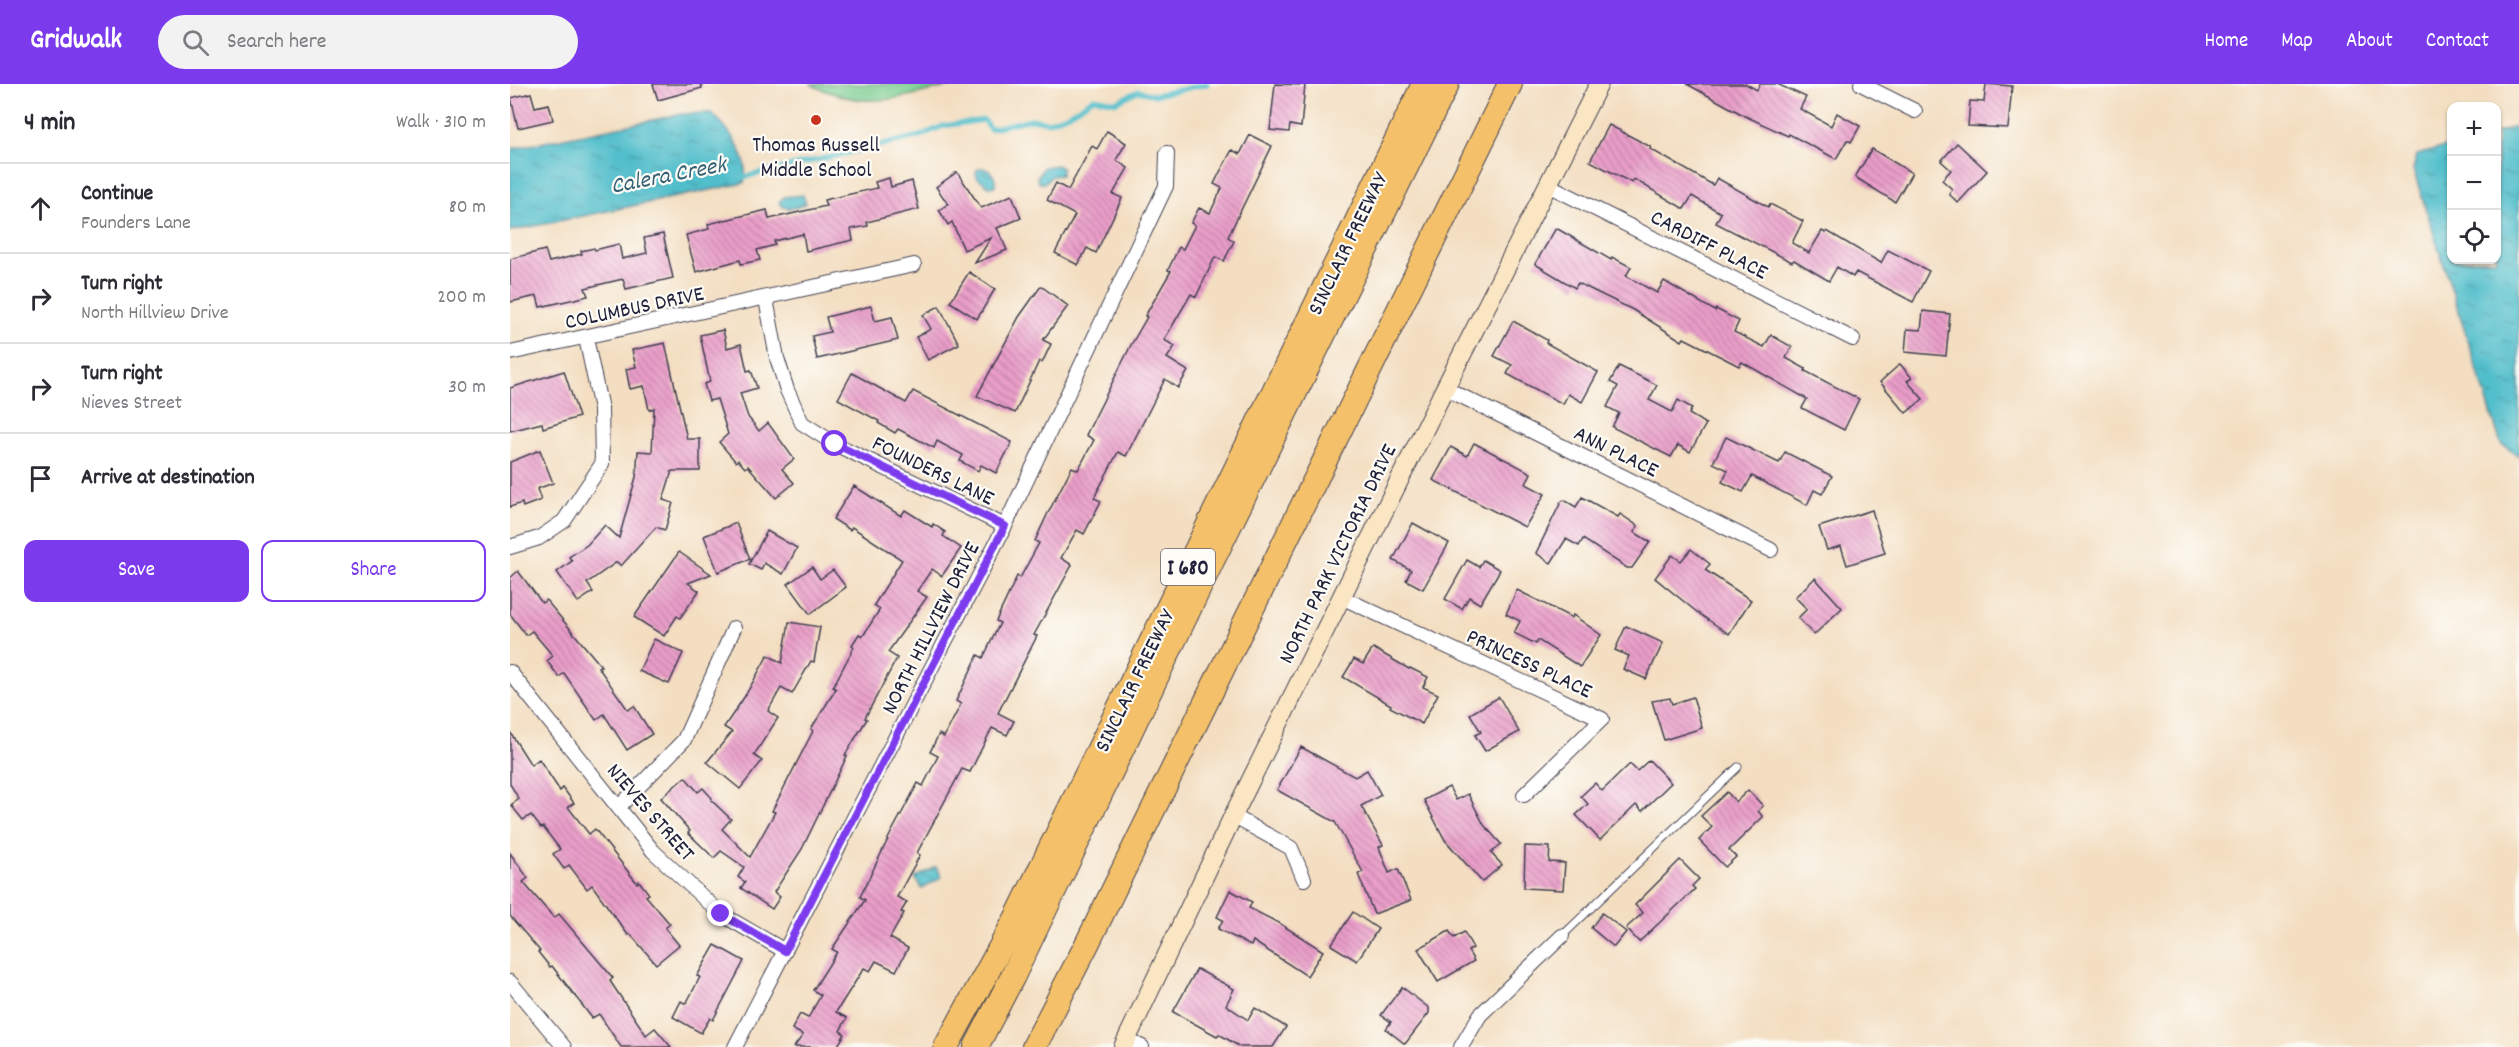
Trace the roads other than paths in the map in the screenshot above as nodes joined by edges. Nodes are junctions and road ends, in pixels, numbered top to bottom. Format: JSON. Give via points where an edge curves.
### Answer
{"nodes":[{"id":1,"x":1424,"y":84,"type":"edge"},
{"id":2,"x":1447,"y":84,"type":"edge"},
{"id":3,"x":1510,"y":84,"type":"edge"},
{"id":4,"x":1599,"y":84,"type":"edge"},
{"id":5,"x":1861,"y":84,"type":"edge"},
{"id":6,"x":1915,"y":111,"type":"dead end"},
{"id":7,"x":1167,"y":153,"type":"dead end"},
{"id":8,"x":1548,"y":185,"type":"junction"},
{"id":9,"x":914,"y":265,"type":"dead end"},
{"id":10,"x":766,"y":299,"type":"junction"},
{"id":11,"x":586,"y":338,"type":"junction"},
{"id":12,"x":1853,"y":339,"type":"dead end"},
{"id":13,"x":510,"y":353,"type":"edge"},
{"id":14,"x":1445,"y":388,"type":"junction"},
{"id":15,"x":1005,"y":526,"type":"junction"},
{"id":16,"x":510,"y":547,"type":"edge"},
{"id":17,"x":1771,"y":550,"type":"dead end"},
{"id":18,"x":1341,"y":597,"type":"junction"},
{"id":19,"x":734,"y":628,"type":"dead end"},
{"id":20,"x":510,"y":672,"type":"edge"},
{"id":21,"x":1738,"y":767,"type":"dead end"},
{"id":22,"x":1524,"y":795,"type":"dead end"},
{"id":23,"x":619,"y":807,"type":"junction"},
{"id":24,"x":1233,"y":816,"type":"junction"},
{"id":25,"x":1304,"y":879,"type":"dead end"},
{"id":26,"x":1562,"y":936,"type":"joint"},
{"id":27,"x":785,"y":951,"type":"junction"},
{"id":28,"x":510,"y":982,"type":"edge"},
{"id":29,"x":1131,"y":1045,"type":"edge"},
{"id":30,"x":564,"y":1047,"type":"edge"},
{"id":31,"x":735,"y":1047,"type":"edge"},
{"id":32,"x":946,"y":1047,"type":"edge"},
{"id":33,"x":976,"y":1047,"type":"edge"},
{"id":34,"x":1034,"y":1047,"type":"edge"},
{"id":35,"x":1461,"y":1047,"type":"edge"}],
"edges":[{"from":1,"to":32,"type":"highway","name":"SINCLAIR FREEWAY","number":"I 680","via":[[1016,919]]},
{"from":2,"to":33,"type":"highway","number":"I 680"},
{"from":3,"to":34,"type":"highway"},
{"from":4,"to":8,"type":"street","name":"NORTH PARK VICTORIA DRIVE"},
{"from":5,"to":6,"type":"street"},
{"from":7,"to":15,"type":"street","name":"NORTH HILLVIEW DRIVE","via":[[1166,186]]},
{"from":8,"to":12,"type":"street","name":"CARDIFF PLACE"},
{"from":8,"to":14,"type":"street","name":"NORTH PARK VICTORIA DRIVE"},
{"from":9,"to":10,"type":"street","name":"COLUMBUS DRIVE"},
{"from":10,"to":11,"type":"street","name":"COLUMBUS DRIVE"},
{"from":10,"to":15,"type":"street","name":"FOUNDERS LANE","via":[[786,390],[802,423],[835,444]]},
{"from":11,"to":13,"type":"street","name":"COLUMBUS DRIVE"},
{"from":11,"to":16,"type":"street","via":[[601,409],[602,464],[564,521],[539,538]]},
{"from":14,"to":17,"type":"street","name":"ANN PLACE"},
{"from":14,"to":18,"type":"street","name":"NORTH PARK VICTORIA DRIVE"},
{"from":15,"to":27,"type":"street","name":"NORTH HILLVIEW DRIVE"},
{"from":18,"to":22,"type":"street","name":"PRINCESS PLACE","via":[[1602,719]]},
{"from":18,"to":24,"type":"street","name":"NORTH PARK VICTORIA DRIVE"},
{"from":19,"to":23,"type":"street","via":[[684,740]]},
{"from":20,"to":23,"type":"street","name":"NIEVES STREET"},
{"from":21,"to":26,"type":"lane"},
{"from":23,"to":27,"type":"street","name":"NIEVES STREET","via":[[653,851],[721,914]]},
{"from":24,"to":25,"type":"street","via":[[1291,848]]},
{"from":24,"to":29,"type":"street","name":"NORTH PARK VICTORIA DRIVE"},
{"from":26,"to":35,"type":"street","via":[[1480,1015]]},
{"from":27,"to":31,"type":"street","name":"NORTH HILLVIEW DRIVE"},
{"from":28,"to":30,"type":"street"}]}
